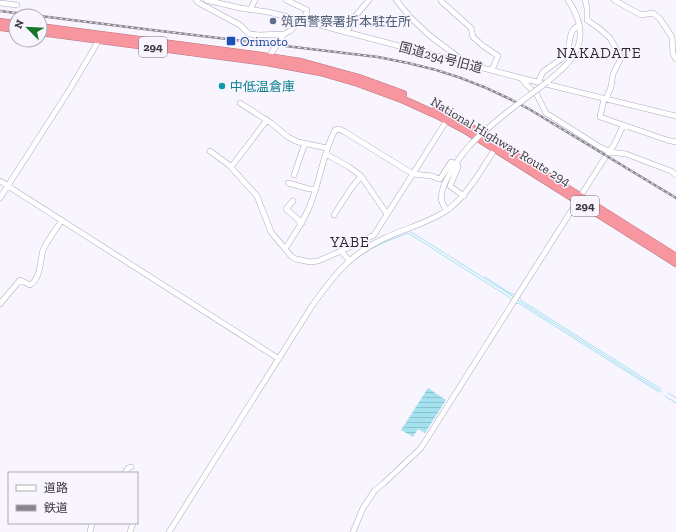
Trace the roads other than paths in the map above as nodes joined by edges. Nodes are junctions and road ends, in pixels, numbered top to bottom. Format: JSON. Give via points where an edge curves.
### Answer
{"nodes":[{"id":1,"x":196,"y":0,"type":"edge"},
{"id":2,"x":206,"y":0,"type":"edge"},
{"id":3,"x":255,"y":0,"type":"edge"},
{"id":4,"x":286,"y":0,"type":"edge"},
{"id":5,"x":368,"y":0,"type":"edge"},
{"id":6,"x":396,"y":0,"type":"edge"},
{"id":7,"x":441,"y":0,"type":"edge"},
{"id":8,"x":568,"y":0,"type":"edge"},
{"id":9,"x":584,"y":0,"type":"edge"},
{"id":10,"x":614,"y":0,"type":"edge"},
{"id":11,"x":1,"y":2,"type":"edge"},
{"id":12,"x":17,"y":5,"type":"dead end"},
{"id":13,"x":250,"y":10,"type":"junction"},
{"id":14,"x":302,"y":20,"type":"junction"},
{"id":15,"x":580,"y":26,"type":"junction"},
{"id":16,"x":48,"y":28,"type":"edge"},
{"id":17,"x":48,"y":33,"type":"edge"},
{"id":18,"x":348,"y":33,"type":"junction"},
{"id":19,"x":284,"y":34,"type":"junction"},
{"id":20,"x":99,"y":40,"type":"junction"},
{"id":21,"x":676,"y":59,"type":"edge"},
{"id":22,"x":267,"y":60,"type":"junction"},
{"id":23,"x":469,"y":65,"type":"junction"},
{"id":24,"x":492,"y":70,"type":"junction"},
{"id":25,"x":522,"y":78,"type":"junction"},
{"id":26,"x":538,"y":82,"type":"junction"},
{"id":27,"x":605,"y":99,"type":"junction"},
{"id":28,"x":240,"y":103,"type":"dead end"},
{"id":29,"x":676,"y":116,"type":"edge"},
{"id":30,"x":267,"y":120,"type":"junction"},
{"id":31,"x":448,"y":120,"type":"junction"},
{"id":32,"x":623,"y":126,"type":"junction"},
{"id":33,"x":676,"y":142,"type":"edge"},
{"id":34,"x":305,"y":143,"type":"junction"},
{"id":35,"x":496,"y":147,"type":"junction"},
{"id":36,"x":327,"y":148,"type":"junction"},
{"id":37,"x":210,"y":151,"type":"dead end"},
{"id":38,"x":610,"y":152,"type":"junction"},
{"id":39,"x":326,"y":154,"type":"junction"},
{"id":40,"x":452,"y":162,"type":"dead end"},
{"id":41,"x":458,"y":166,"type":"dead end"},
{"id":42,"x":231,"y":167,"type":"junction"},
{"id":43,"x":413,"y":174,"type":"junction"},
{"id":44,"x":294,"y":175,"type":"dead end"},
{"id":45,"x":676,"y":175,"type":"edge"},
{"id":46,"x":361,"y":176,"type":"junction"},
{"id":47,"x":0,"y":181,"type":"edge"},
{"id":48,"x":288,"y":183,"type":"dead end"},
{"id":49,"x":8,"y":185,"type":"junction"},
{"id":50,"x":316,"y":189,"type":"junction"},
{"id":51,"x":464,"y":196,"type":"junction"},
{"id":52,"x":0,"y":198,"type":"edge"},
{"id":53,"x":579,"y":199,"type":"junction"},
{"id":54,"x":293,"y":201,"type":"dead end"},
{"id":55,"x":447,"y":210,"type":"junction"},
{"id":56,"x":387,"y":214,"type":"junction"},
{"id":57,"x":334,"y":215,"type":"dead end"},
{"id":58,"x":62,"y":220,"type":"junction"},
{"id":59,"x":302,"y":223,"type":"junction"},
{"id":60,"x":285,"y":249,"type":"junction"},
{"id":61,"x":341,"y":251,"type":"junction"},
{"id":62,"x":676,"y":257,"type":"edge"},
{"id":63,"x":349,"y":260,"type":"junction"},
{"id":64,"x":676,"y":262,"type":"edge"},
{"id":65,"x":0,"y":304,"type":"edge"},
{"id":66,"x":280,"y":359,"type":"junction"},
{"id":67,"x":126,"y":472,"type":"edge"},
{"id":68,"x":132,"y":472,"type":"edge"},
{"id":69,"x":169,"y":532,"type":"edge"},
{"id":70,"x":353,"y":532,"type":"edge"}],
"edges":[{"from":1,"to":19,"type":"street","via":[[240,25],[249,34]]},
{"from":2,"to":13,"type":"street","name":"国道294号旧道"},
{"from":3,"to":13,"type":"street"},
{"from":4,"to":14,"type":"street","via":[[308,10]]},
{"from":5,"to":18,"type":"street","via":[[352,20]]},
{"from":6,"to":23,"type":"street","via":[[429,35]]},
{"from":7,"to":24,"type":"street","via":[[471,28],[473,37],[482,46],[498,56]]},
{"from":8,"to":15,"type":"street"},
{"from":9,"to":27,"type":"street","via":[[587,20],[610,38],[620,56]]},
{"from":10,"to":21,"type":"street","via":[[641,15],[653,13],[672,37],[673,54]]},
{"from":11,"to":12,"type":"street"},
{"from":13,"to":14,"type":"street","name":"国道294号旧道"},
{"from":14,"to":18,"type":"street","name":"国道294号旧道"},
{"from":14,"to":19,"type":"street"},
{"from":15,"to":26,"type":"street","via":[[573,29],[567,53],[543,72]]},
{"from":15,"to":55,"type":"street","bridge":true,"via":[[580,40],[576,53],[568,64],[492,124],[460,158],[443,185],[442,202]]},
{"from":16,"to":22,"type":"highway","name":"National Highway Route 294","number":"294"},
{"from":17,"to":20,"type":"highway","name":"National Highway Route 294","number":"294"},
{"from":18,"to":23,"type":"street","name":"国道294号旧道"},
{"from":19,"to":22,"type":"street"},
{"from":20,"to":22,"type":"highway","name":"National Highway Route 294","number":"294"},
{"from":20,"to":49,"type":"street"},
{"from":22,"to":31,"type":"highway","name":"National Highway Route 294","number":"294","via":[[358,83]]},
{"from":22,"to":35,"type":"highway","name":"National Highway Route 294","number":"294","via":[[301,62],[390,89],[450,116]]},
{"from":23,"to":24,"type":"street","name":"国道294号旧道"},
{"from":24,"to":25,"type":"street","name":"国道294号旧道"},
{"from":25,"to":26,"type":"street","name":"国道294号旧道"},
{"from":25,"to":38,"type":"street","via":[[537,95],[546,112]]},
{"from":26,"to":27,"type":"street","name":"国道294号旧道"},
{"from":27,"to":29,"type":"street","name":"国道294号旧道"},
{"from":27,"to":32,"type":"street","via":[[600,118]]},
{"from":28,"to":30,"type":"street"},
{"from":30,"to":34,"type":"street","via":[[288,137]]},
{"from":30,"to":42,"type":"street"},
{"from":31,"to":35,"type":"highway","name":"National Highway Route 294","number":"294"},
{"from":31,"to":43,"type":"street"},
{"from":32,"to":33,"type":"street"},
{"from":32,"to":38,"type":"street"},
{"from":34,"to":36,"type":"street"},
{"from":34,"to":44,"type":"street"},
{"from":35,"to":51,"type":"street"},
{"from":35,"to":53,"type":"highway","name":"National Highway Route 294","number":"294"},
{"from":36,"to":39,"type":"street"},
{"from":36,"to":43,"type":"street","via":[[335,130],[339,129]]},
{"from":37,"to":42,"type":"street"},
{"from":38,"to":45,"type":"street","via":[[626,154]]},
{"from":38,"to":53,"type":"street"},
{"from":39,"to":46,"type":"street"},
{"from":39,"to":50,"type":"street"},
{"from":40,"to":43,"type":"street","via":[[440,179]]},
{"from":41,"to":51,"type":"street","via":[[450,186]]},
{"from":42,"to":60,"type":"street","via":[[257,196],[271,232]]},
{"from":43,"to":56,"type":"street"},
{"from":46,"to":56,"type":"street"},
{"from":46,"to":57,"type":"street"},
{"from":47,"to":49,"type":"street"},
{"from":48,"to":50,"type":"street"},
{"from":49,"to":52,"type":"street"},
{"from":49,"to":58,"type":"street"},
{"from":50,"to":59,"type":"street"},
{"from":51,"to":55,"type":"street"},
{"from":53,"to":62,"type":"highway","name":"National Highway Route 294","number":"294"},
{"from":53,"to":64,"type":"highway","name":"National Highway Route 294","number":"294"},
{"from":53,"to":70,"type":"street","via":[[421,448],[375,490],[363,508]]},
{"from":54,"to":59,"type":"street","via":[[286,209]]},
{"from":55,"to":63,"type":"street","via":[[385,237]]},
{"from":56,"to":61,"type":"street","via":[[374,235]]},
{"from":58,"to":65,"type":"street","via":[[44,249],[38,275],[32,284],[20,280]]},
{"from":58,"to":66,"type":"street"},
{"from":59,"to":60,"type":"street"},
{"from":60,"to":61,"type":"street","via":[[296,259],[310,262]]},
{"from":61,"to":63,"type":"street"},
{"from":63,"to":66,"type":"street","via":[[312,306]]},
{"from":66,"to":69,"type":"street"},
{"from":67,"to":68,"type":"street","via":[[131,467]]}]}
